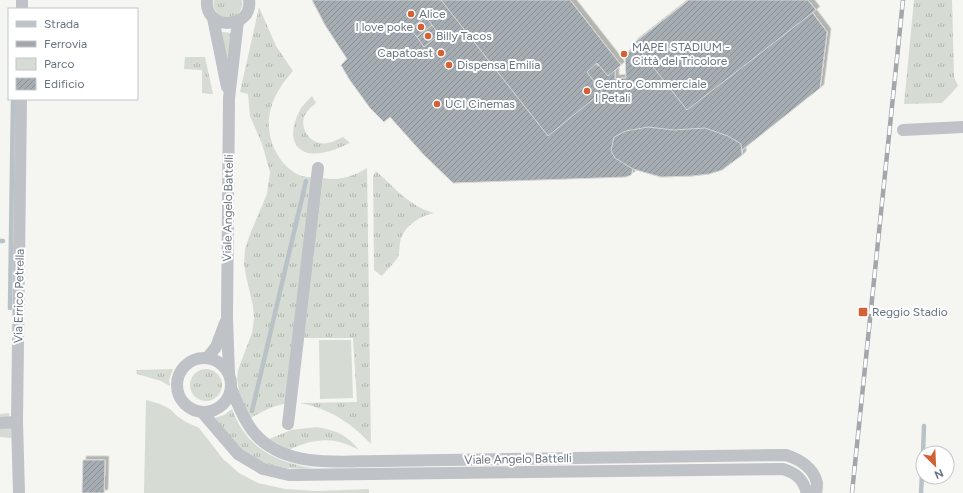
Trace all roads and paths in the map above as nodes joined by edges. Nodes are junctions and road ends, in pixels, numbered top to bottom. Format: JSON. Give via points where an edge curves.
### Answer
{"nodes":[{"id":1,"x":207,"y":0,"type":"edge"},
{"id":2,"x":249,"y":0,"type":"edge"},
{"id":3,"x":213,"y":18,"type":"junction"},
{"id":4,"x":238,"y":21,"type":"junction"},
{"id":5,"x":230,"y":98,"type":"junction"},
{"id":6,"x":21,"y":100,"type":"edge"},
{"id":7,"x":963,"y":127,"type":"edge"},
{"id":8,"x":903,"y":130,"type":"dead end"},
{"id":9,"x":318,"y":168,"type":"dead end"},
{"id":10,"x":227,"y":318,"type":"junction"},
{"id":11,"x":207,"y":358,"type":"junction"},
{"id":12,"x":229,"y":374,"type":"junction"},
{"id":13,"x":231,"y":388,"type":"junction"},
{"id":14,"x":202,"y":412,"type":"junction"},
{"id":15,"x":17,"y":422,"type":"junction"},
{"id":16,"x":0,"y":423,"type":"edge"},
{"id":17,"x":288,"y":424,"type":"dead end"},
{"id":18,"x":19,"y":493,"type":"edge"},
{"id":19,"x":807,"y":493,"type":"edge"},
{"id":20,"x":816,"y":493,"type":"edge"}],
"edges":[{"from":1,"to":3,"type":"street","name":"Viale Angelo Battelli"},
{"from":2,"to":4,"type":"street","name":"Viale Angelo Battelli","via":[[248,10]]},
{"from":3,"to":4,"type":"street","via":[[229,24]]},
{"from":3,"to":5,"type":"street","name":"Viale Angelo Battelli"},
{"from":4,"to":5,"type":"street","name":"Viale Angelo Battelli"},
{"from":5,"to":10,"type":"street","name":"Viale Angelo Battelli"},
{"from":6,"to":15,"type":"street","name":"Via Errico Petrella"},
{"from":7,"to":8,"type":"street"},
{"from":9,"to":17,"type":"street"},
{"from":10,"to":11,"type":"street","name":"Viale Angelo Battelli","via":[[216,347]]},
{"from":10,"to":12,"type":"street","name":"Viale Angelo Battelli"},
{"from":11,"to":12,"type":"street","via":[[224,366]]},
{"from":11,"to":14,"type":"street","name":"Viale Angelo Battelli","via":[[193,360],[186,365],[178,379],[180,396],[185,404]]},
{"from":12,"to":13,"type":"street","name":"Viale Angelo Battelli"},
{"from":13,"to":14,"type":"street","via":[[229,396],[218,408]]},
{"from":13,"to":20,"type":"street","name":"Viale Angelo Battelli","via":[[243,415],[259,438],[276,449],[305,460],[786,455],[807,466],[817,483]]},
{"from":14,"to":19,"type":"street","name":"Viale Angelo Battelli","via":[[238,454],[263,469],[289,475],[783,469],[798,476]]},
{"from":15,"to":16,"type":"street"},
{"from":15,"to":18,"type":"street","name":"Via Errico Petrella"}]}
